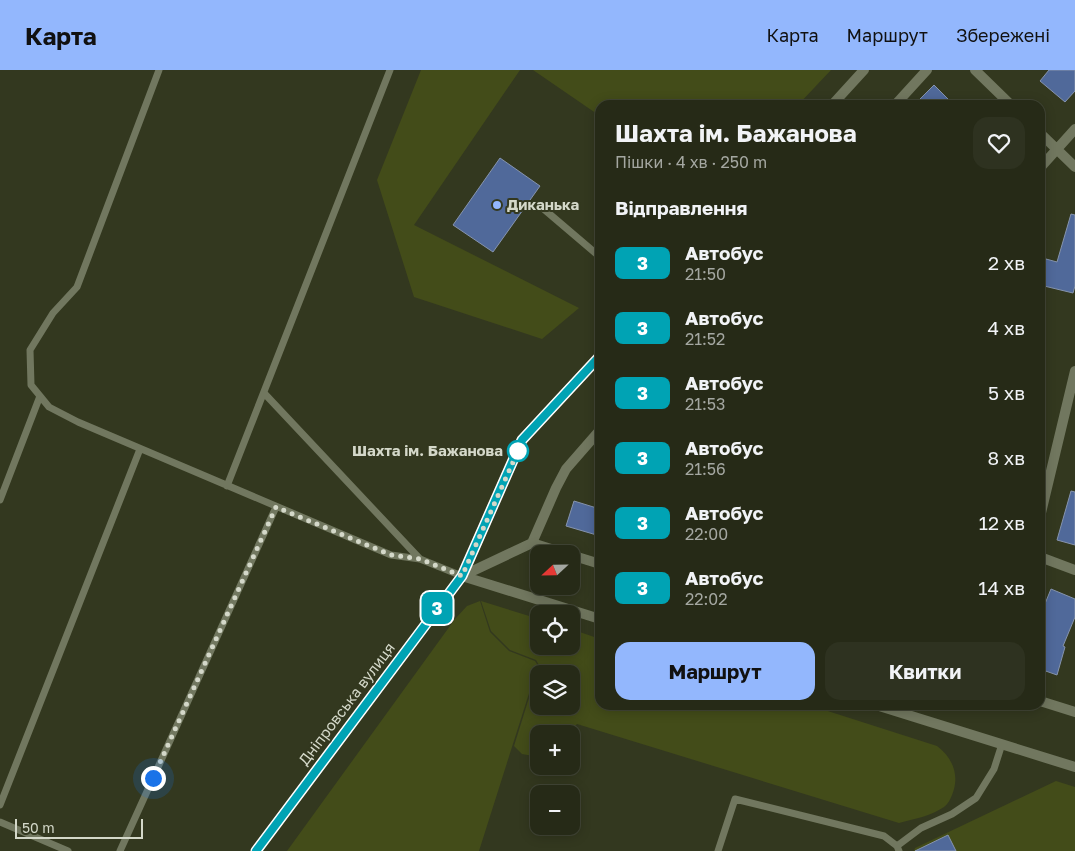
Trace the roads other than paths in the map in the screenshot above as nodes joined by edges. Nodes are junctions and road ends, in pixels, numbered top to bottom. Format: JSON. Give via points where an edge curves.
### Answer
{"nodes":[{"id":1,"x":159,"y":70,"type":"edge"},
{"id":2,"x":390,"y":70,"type":"edge"},
{"id":3,"x":864,"y":70,"type":"edge"},
{"id":4,"x":926,"y":70,"type":"edge"},
{"id":5,"x":974,"y":70,"type":"edge"},
{"id":6,"x":837,"y":100,"type":"edge"},
{"id":7,"x":899,"y":100,"type":"edge"},
{"id":8,"x":1006,"y":100,"type":"edge"},
{"id":9,"x":1075,"y":129,"type":"edge"},
{"id":10,"x":1045,"y":138,"type":"edge"},
{"id":11,"x":1057,"y":150,"type":"junction"},
{"id":12,"x":1045,"y":163,"type":"edge"},
{"id":13,"x":1075,"y":167,"type":"edge"},
{"id":14,"x":539,"y":204,"type":"dead end"},
{"id":15,"x":595,"y":253,"type":"edge"},
{"id":16,"x":595,"y":361,"type":"edge"},
{"id":17,"x":1075,"y":370,"type":"edge"},
{"id":18,"x":264,"y":393,"type":"junction"},
{"id":19,"x":40,"y":396,"type":"junction"},
{"id":20,"x":595,"y":436,"type":"edge"},
{"id":21,"x":140,"y":449,"type":"junction"},
{"id":22,"x":228,"y":486,"type":"junction"},
{"id":23,"x":1045,"y":496,"type":"edge"},
{"id":24,"x":0,"y":500,"type":"edge"},
{"id":25,"x":276,"y":507,"type":"junction"},
{"id":26,"x":532,"y":543,"type":"junction"},
{"id":27,"x":539,"y":545,"type":"edge"},
{"id":28,"x":580,"y":558,"type":"edge"},
{"id":29,"x":420,"y":559,"type":"junction"},
{"id":30,"x":1045,"y":559,"type":"edge"},
{"id":31,"x":595,"y":562,"type":"edge"},
{"id":32,"x":1075,"y":570,"type":"edge"},
{"id":33,"x":462,"y":576,"type":"junction"},
{"id":34,"x":595,"y":617,"type":"edge"},
{"id":35,"x":1045,"y":703,"type":"edge"},
{"id":36,"x":892,"y":710,"type":"edge"},
{"id":37,"x":1075,"y":712,"type":"edge"},
{"id":38,"x":1002,"y":744,"type":"junction"},
{"id":39,"x":1075,"y":767,"type":"edge"},
{"id":40,"x":0,"y":805,"type":"edge"},
{"id":41,"x":0,"y":822,"type":"edge"},
{"id":42,"x":898,"y":848,"type":"edge"},
{"id":43,"x":68,"y":851,"type":"edge"},
{"id":44,"x":120,"y":851,"type":"edge"},
{"id":45,"x":256,"y":851,"type":"edge"},
{"id":46,"x":718,"y":851,"type":"edge"}],
"edges":[{"from":1,"to":19,"type":"lane","via":[[77,287],[53,313],[30,350],[31,385]]},
{"from":2,"to":18,"type":"lane"},
{"from":3,"to":6,"type":"street"},
{"from":4,"to":7,"type":"street"},
{"from":5,"to":8,"type":"street"},
{"from":9,"to":11,"type":"street"},
{"from":10,"to":11,"type":"street"},
{"from":11,"to":12,"type":"street"},
{"from":11,"to":13,"type":"street"},
{"from":14,"to":15,"type":"lane"},
{"from":16,"to":33,"type":"street","name":"Дніпровська вулиця","via":[[522,440]]},
{"from":17,"to":23,"type":"street"},
{"from":18,"to":22,"type":"lane"},
{"from":18,"to":29,"type":"lane"},
{"from":19,"to":21,"type":"lane","via":[[48,407]]},
{"from":19,"to":24,"type":"lane"},
{"from":20,"to":26,"type":"street","via":[[566,469]]},
{"from":21,"to":22,"type":"lane"},
{"from":21,"to":40,"type":"lane"},
{"from":22,"to":25,"type":"lane"},
{"from":25,"to":29,"type":"lane","via":[[391,555]]},
{"from":25,"to":44,"type":"lane"},
{"from":26,"to":27,"type":"street"},
{"from":26,"to":33,"type":"street","name":"Дніпровська вулиця"},
{"from":28,"to":31,"type":"street"},
{"from":29,"to":33,"type":"lane"},
{"from":30,"to":32,"type":"street"},
{"from":33,"to":34,"type":"street"},
{"from":33,"to":45,"type":"street","name":"Дніпровська вулиця"},
{"from":35,"to":37,"type":"street"},
{"from":36,"to":38,"type":"street"},
{"from":38,"to":39,"type":"street"},
{"from":38,"to":42,"type":"lane","via":[[994,769],[976,798],[952,814],[921,828]]},
{"from":41,"to":43,"type":"lane"},
{"from":42,"to":46,"type":"lane","via":[[884,836],[735,799]]}]}
